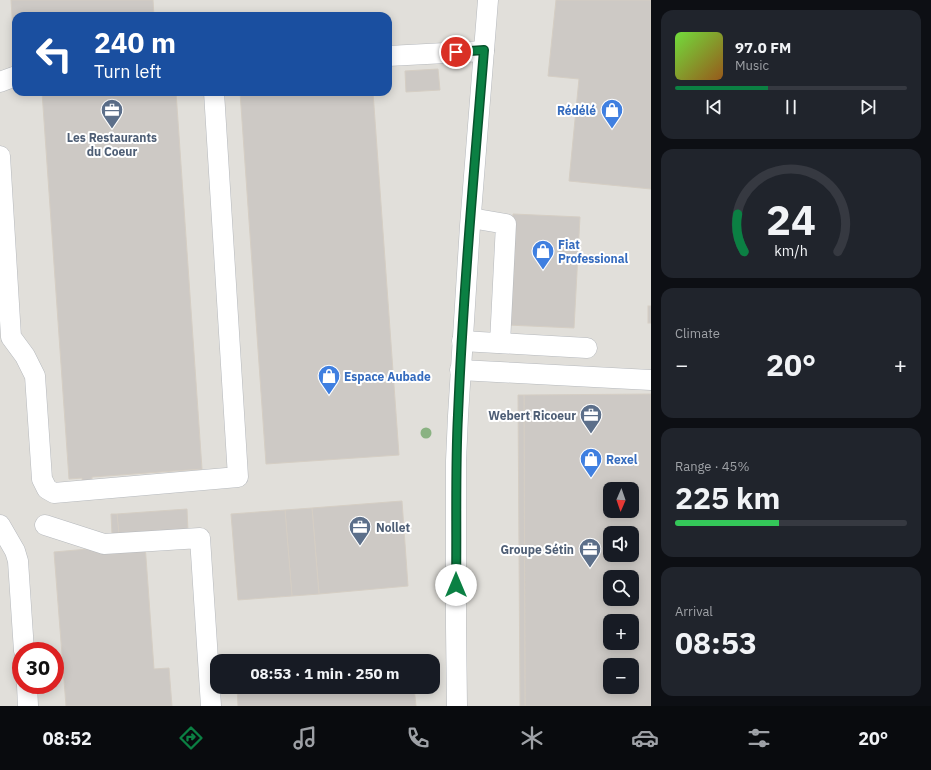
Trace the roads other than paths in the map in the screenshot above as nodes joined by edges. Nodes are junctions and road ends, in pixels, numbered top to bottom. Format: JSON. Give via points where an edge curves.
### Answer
{"nodes":[{"id":1,"x":488,"y":0,"type":"edge"},
{"id":2,"x":484,"y":50,"type":"junction"},
{"id":3,"x":392,"y":56,"type":"edge"},
{"id":4,"x":12,"y":78,"type":"edge"},
{"id":5,"x":0,"y":82,"type":"edge"},
{"id":6,"x":214,"y":96,"type":"edge"},
{"id":7,"x":0,"y":156,"type":"edge"},
{"id":8,"x":471,"y":218,"type":"junction"},
{"id":9,"x":462,"y":341,"type":"junction"},
{"id":10,"x":500,"y":343,"type":"junction"},
{"id":11,"x":587,"y":348,"type":"dead end"},
{"id":12,"x":460,"y":370,"type":"junction"},
{"id":13,"x":651,"y":380,"type":"edge"},
{"id":14,"x":0,"y":525,"type":"edge"},
{"id":15,"x":45,"y":525,"type":"dead end"},
{"id":16,"x":23,"y":642,"type":"edge"},
{"id":17,"x":27,"y":694,"type":"edge"},
{"id":18,"x":28,"y":706,"type":"edge"},
{"id":19,"x":211,"y":706,"type":"edge"},
{"id":20,"x":457,"y":706,"type":"edge"}],
"edges":[{"from":1,"to":2,"type":"street"},
{"from":2,"to":3,"type":"street"},
{"from":2,"to":8,"type":"street"},
{"from":4,"to":5,"type":"street"},
{"from":6,"to":7,"type":"street","via":[[238,477],[54,493],[46,488],[42,479],[35,376],[11,337]]},
{"from":8,"to":9,"type":"street"},
{"from":8,"to":10,"type":"street","via":[[506,224]]},
{"from":9,"to":10,"type":"street"},
{"from":9,"to":12,"type":"street"},
{"from":10,"to":11,"type":"street"},
{"from":12,"to":13,"type":"street"},
{"from":12,"to":20,"type":"street","via":[[456,461]]},
{"from":14,"to":16,"type":"street","via":[[16,551]]},
{"from":15,"to":19,"type":"street","via":[[104,544],[200,538]]},
{"from":17,"to":18,"type":"street"}]}
